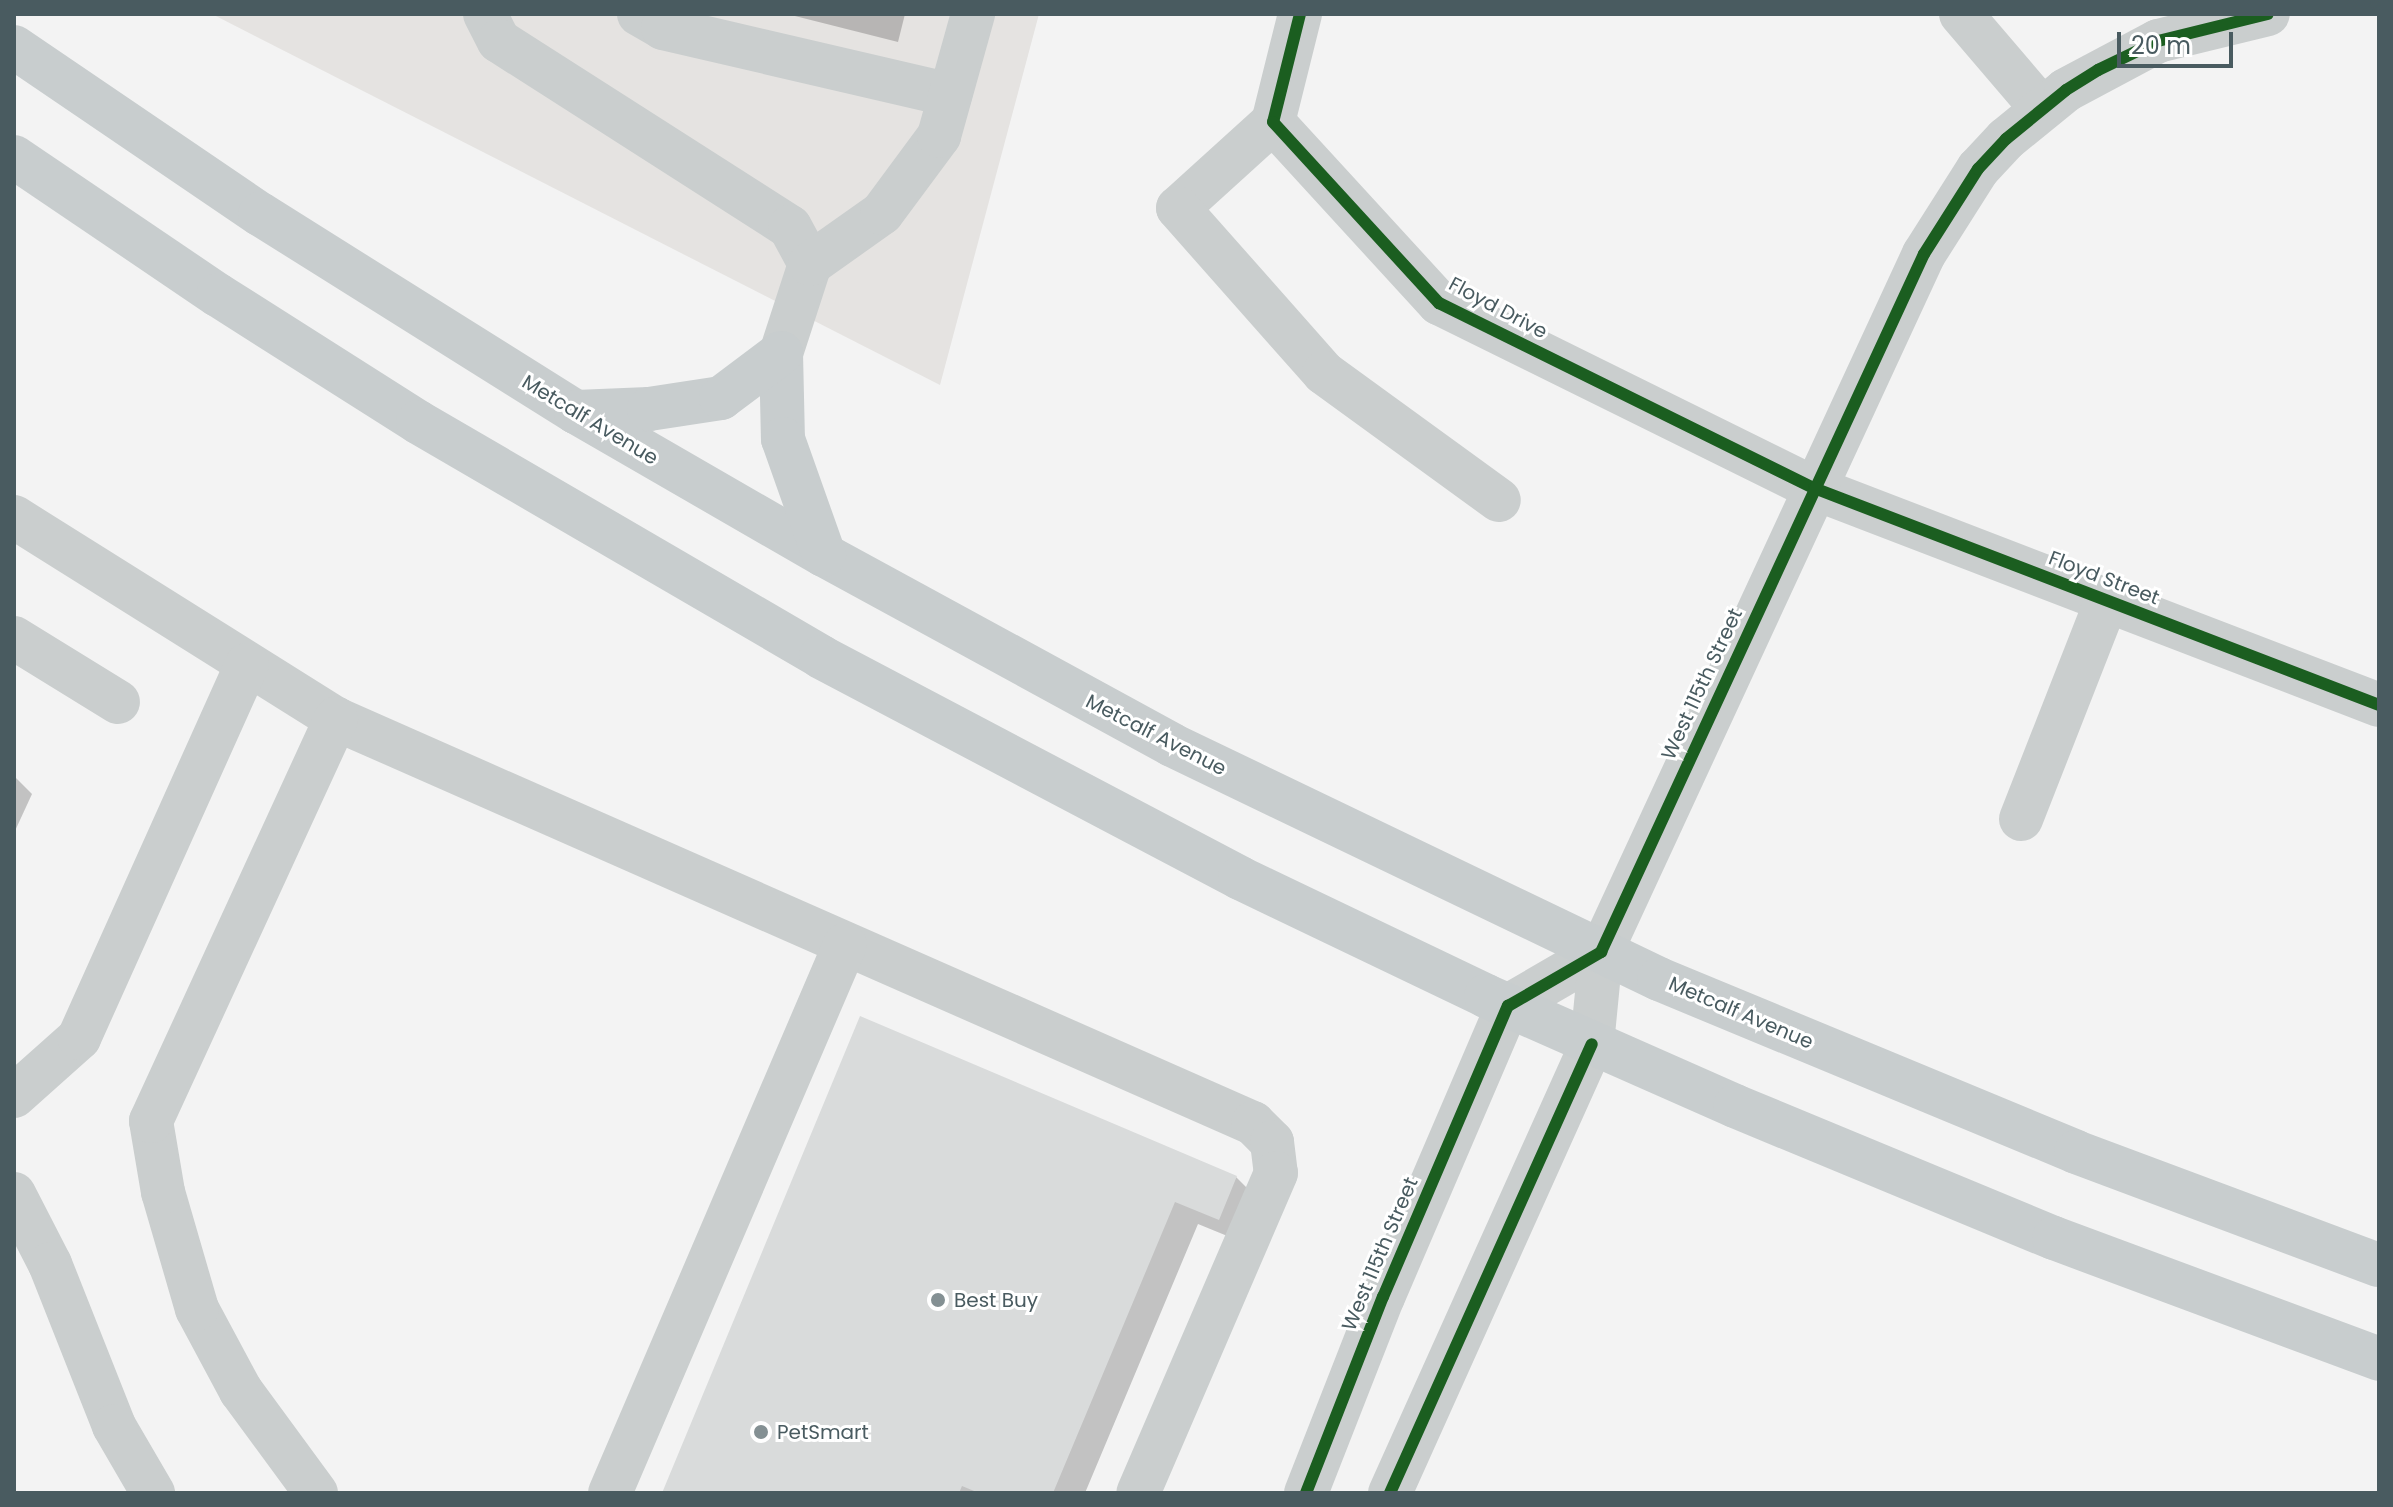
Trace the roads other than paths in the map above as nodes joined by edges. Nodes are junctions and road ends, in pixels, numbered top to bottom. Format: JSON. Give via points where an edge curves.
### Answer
{"nodes":[{"id":1,"x":485,"y":14,"type":"edge"},
{"id":2,"x":639,"y":14,"type":"edge"},
{"id":3,"x":973,"y":14,"type":"edge"},
{"id":4,"x":1300,"y":14,"type":"edge"},
{"id":5,"x":1961,"y":14,"type":"edge"},
{"id":6,"x":2268,"y":14,"type":"edge"},
{"id":7,"x":14,"y":47,"type":"edge"},
{"id":8,"x":950,"y":95,"type":"junction"},
{"id":9,"x":2042,"y":109,"type":"junction"},
{"id":10,"x":1273,"y":122,"type":"junction"},
{"id":11,"x":14,"y":157,"type":"edge"},
{"id":12,"x":810,"y":264,"type":"junction"},
{"id":13,"x":781,"y":353,"type":"junction"},
{"id":14,"x":576,"y":412,"type":"junction"},
{"id":15,"x":1814,"y":488,"type":"junction"},
{"id":16,"x":1499,"y":500,"type":"dead end"},
{"id":17,"x":14,"y":517,"type":"edge"},
{"id":18,"x":824,"y":555,"type":"junction"},
{"id":19,"x":2107,"y":600,"type":"junction"},
{"id":20,"x":14,"y":638,"type":"edge"},
{"id":21,"x":247,"y":665,"type":"junction"},
{"id":22,"x":118,"y":702,"type":"dead end"},
{"id":23,"x":2379,"y":705,"type":"edge"},
{"id":24,"x":336,"y":719,"type":"junction"},
{"id":25,"x":2021,"y":819,"type":"dead end"},
{"id":26,"x":845,"y":945,"type":"junction"},
{"id":27,"x":1601,"y":952,"type":"junction"},
{"id":28,"x":1508,"y":1006,"type":"junction"},
{"id":29,"x":1592,"y":1044,"type":"junction"},
{"id":30,"x":14,"y":1096,"type":"edge"},
{"id":31,"x":14,"y":1194,"type":"edge"},
{"id":32,"x":2379,"y":1265,"type":"edge"},
{"id":33,"x":2379,"y":1359,"type":"edge"},
{"id":34,"x":153,"y":1493,"type":"edge"},
{"id":35,"x":316,"y":1493,"type":"edge"},
{"id":36,"x":610,"y":1493,"type":"edge"},
{"id":37,"x":1138,"y":1493,"type":"edge"},
{"id":38,"x":1306,"y":1493,"type":"edge"},
{"id":39,"x":1390,"y":1493,"type":"edge"}],
"edges":[{"from":1,"to":12,"type":"street","via":[[499,41],[790,227]]},
{"from":2,"to":8,"type":"street","via":[[663,28]]},
{"from":3,"to":8,"type":"street"},
{"from":4,"to":10,"type":"street"},
{"from":5,"to":9,"type":"street"},
{"from":6,"to":9,"type":"street","name":"West 115th Street","via":[[2158,41],[2098,70]]},
{"from":7,"to":14,"type":"main road","name":"Metcalf Avenue","via":[[260,214]]},
{"from":8,"to":12,"type":"street","via":[[939,136],[882,213]]},
{"from":9,"to":15,"type":"street","name":"West 115th Street","via":[[1978,169],[1924,254]]},
{"from":10,"to":15,"type":"street","name":"Floyd Drive","via":[[1439,303]]},
{"from":10,"to":16,"type":"street","via":[[1178,208],[1324,373]]},
{"from":11,"to":28,"type":"main road","via":[[418,422],[821,657],[1240,878]]},
{"from":12,"to":13,"type":"street"},
{"from":13,"to":14,"type":"main road","via":[[721,398],[649,409]]},
{"from":13,"to":18,"type":"main road","via":[[783,439]]},
{"from":14,"to":18,"type":"main road","name":"Metcalf Avenue"},
{"from":15,"to":19,"type":"street","name":"Floyd Street"},
{"from":15,"to":27,"type":"street","name":"West 115th Street"},
{"from":17,"to":21,"type":"street"},
{"from":18,"to":27,"type":"main road","name":"Metcalf Avenue","via":[[1172,745]]},
{"from":19,"to":23,"type":"street","name":"Floyd Street"},
{"from":19,"to":25,"type":"street"},
{"from":20,"to":22,"type":"street"},
{"from":21,"to":24,"type":"street"},
{"from":21,"to":30,"type":"street","via":[[79,1038]]},
{"from":24,"to":26,"type":"street"},
{"from":24,"to":35,"type":"street","via":[[151,1121],[163,1192],[197,1309],[241,1391]]},
{"from":26,"to":36,"type":"street"},
{"from":26,"to":37,"type":"street","via":[[1253,1123],[1272,1142],[1276,1173]]},
{"from":27,"to":28,"type":"street"},
{"from":27,"to":29,"type":"street","name":"West 115th Street"},
{"from":27,"to":32,"type":"main road","name":"Metcalf Avenue","via":[[2076,1152]]},
{"from":28,"to":29,"type":"main road"},
{"from":28,"to":38,"type":"street","name":"West 115th Street"},
{"from":29,"to":33,"type":"main road","via":[[2054,1238]]},
{"from":29,"to":39,"type":"street","name":"West 115th Street"},
{"from":31,"to":34,"type":"street","via":[[50,1264],[114,1426]]}]}
